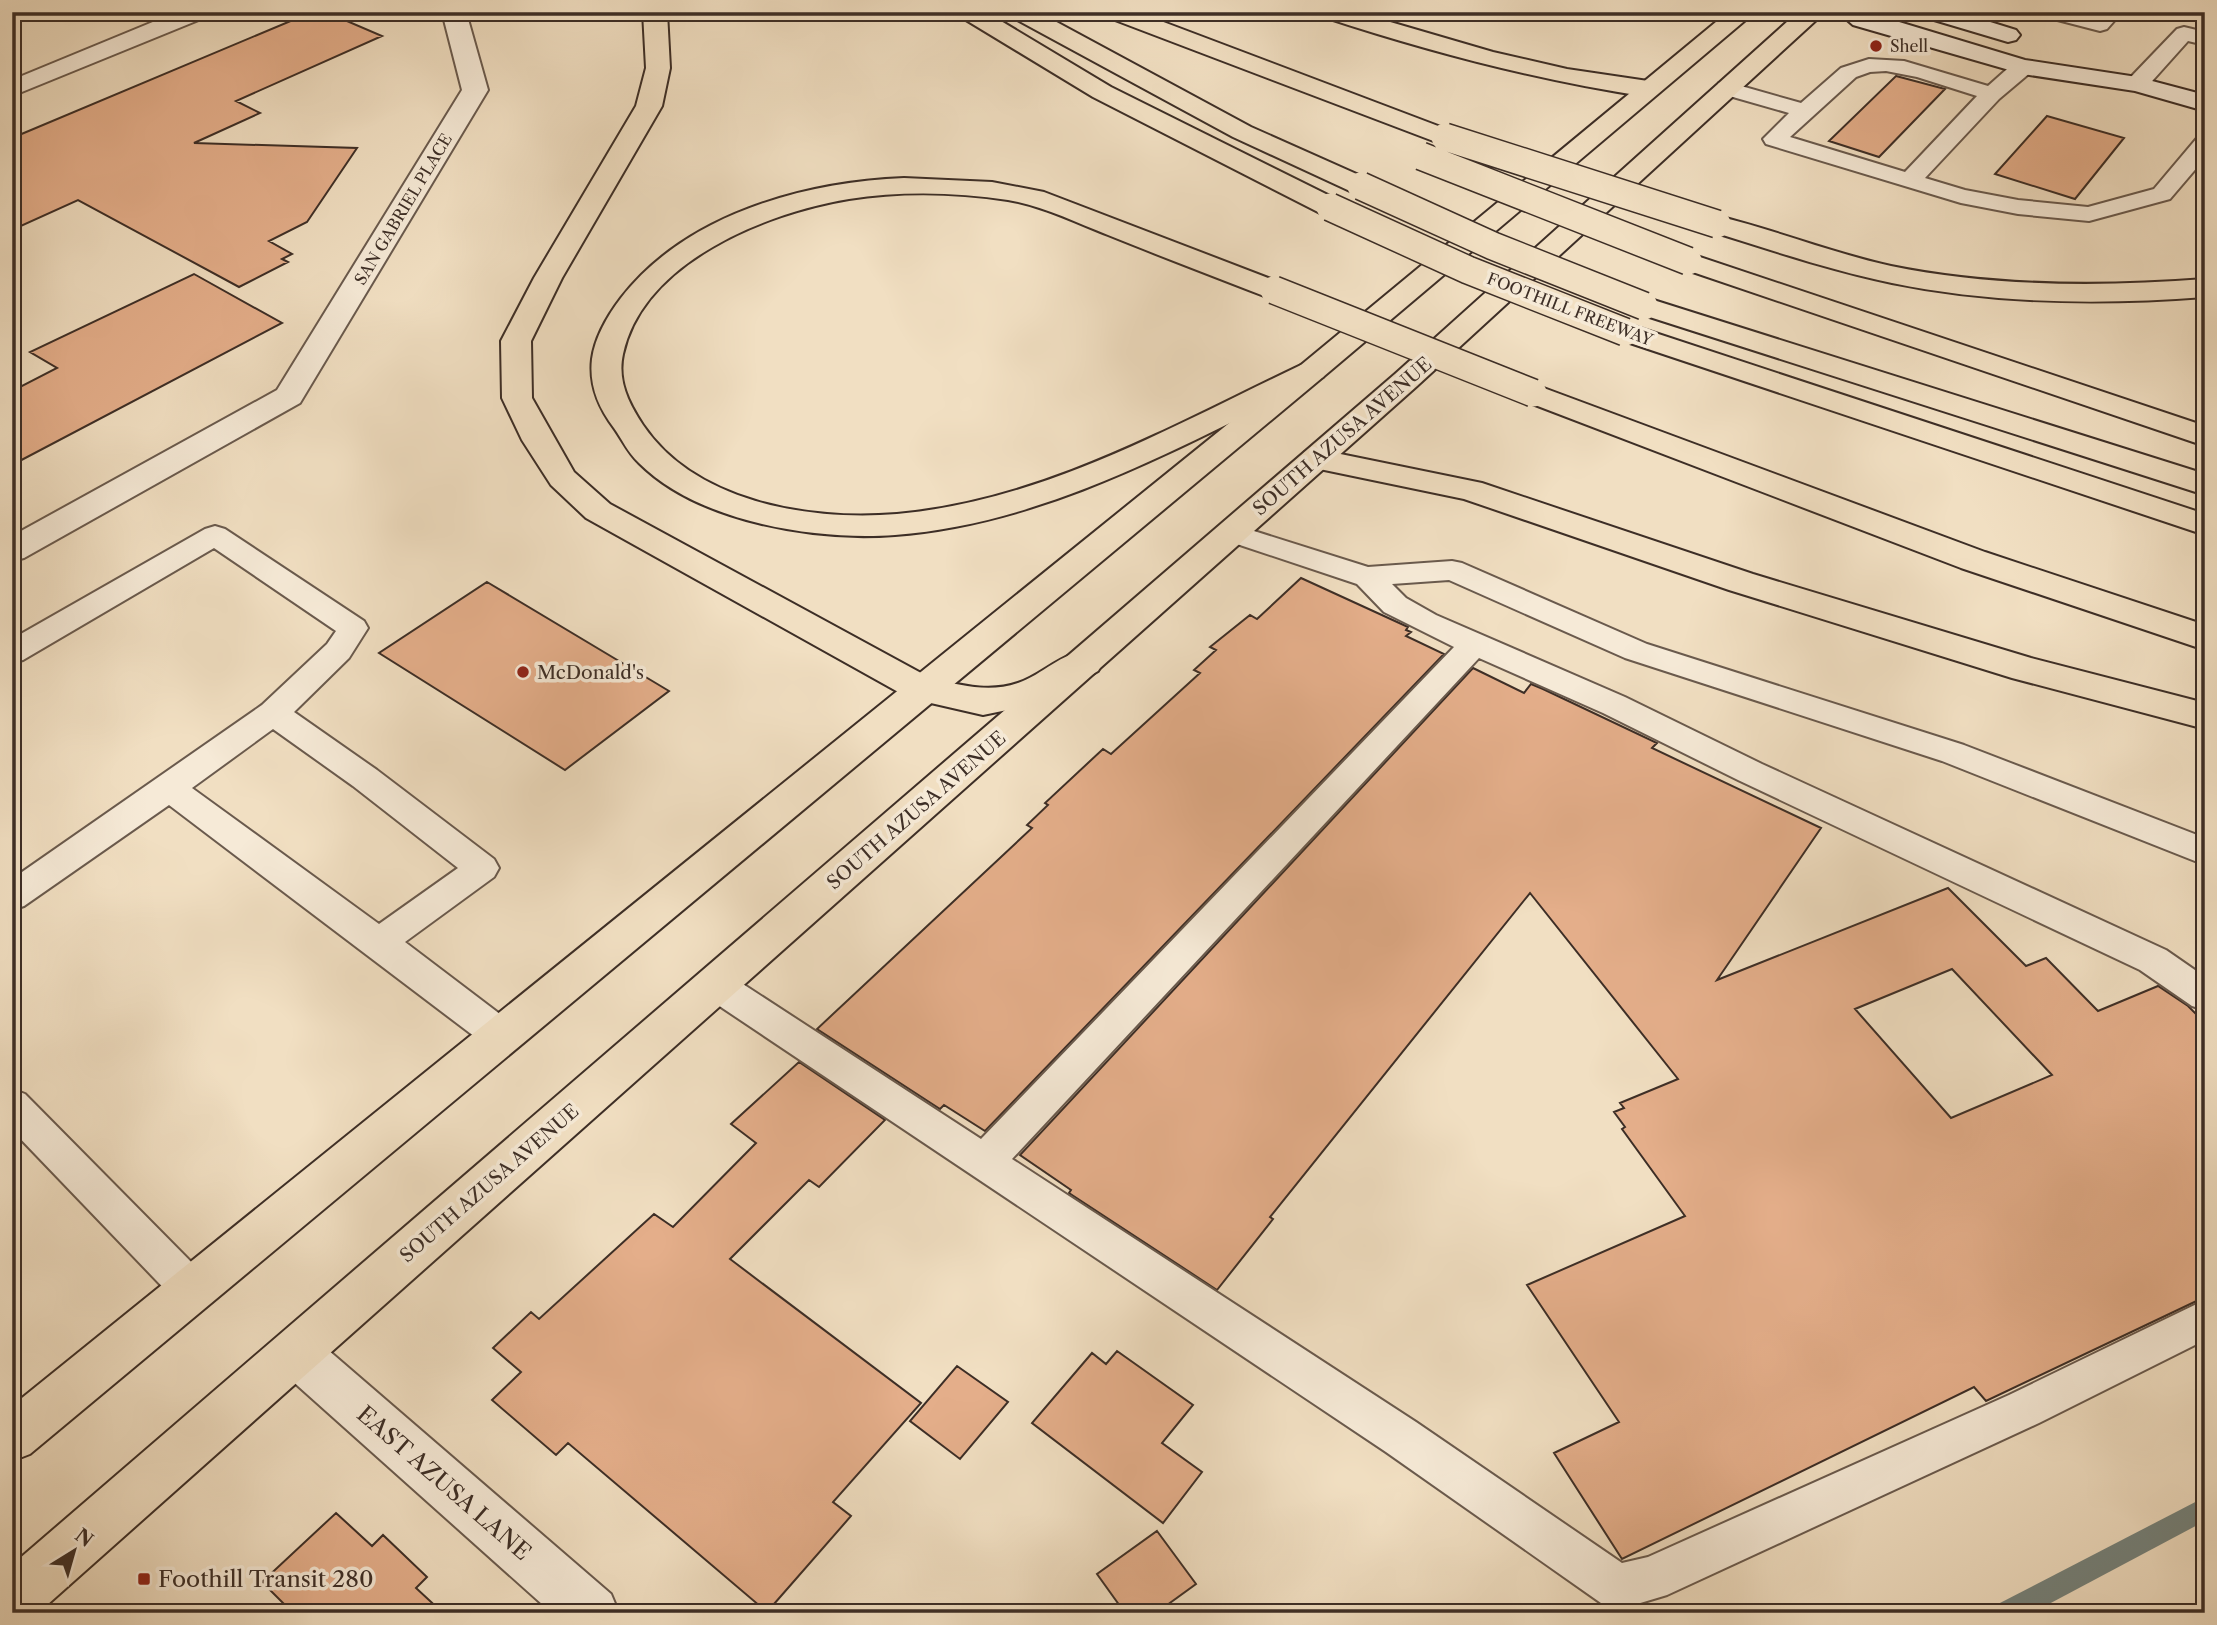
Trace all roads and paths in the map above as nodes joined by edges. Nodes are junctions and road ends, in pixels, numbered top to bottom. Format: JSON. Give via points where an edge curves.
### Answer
{"nodes":[{"id":1,"x":198,"y":12,"type":"edge"},
{"id":2,"x":454,"y":12,"type":"edge"},
{"id":3,"x":655,"y":12,"type":"edge"},
{"id":4,"x":970,"y":12,"type":"edge"},
{"id":5,"x":1020,"y":12,"type":"edge"},
{"id":6,"x":1058,"y":12,"type":"edge"},
{"id":7,"x":1114,"y":12,"type":"edge"},
{"id":8,"x":1332,"y":12,"type":"edge"},
{"id":9,"x":1743,"y":12,"type":"edge"},
{"id":10,"x":1813,"y":12,"type":"edge"},
{"id":11,"x":1850,"y":12,"type":"edge"},
{"id":12,"x":1932,"y":12,"type":"edge"},
{"id":13,"x":2049,"y":12,"type":"edge"},
{"id":14,"x":2112,"y":12,"type":"edge"},
{"id":15,"x":2205,"y":39,"type":"edge"},
{"id":16,"x":2023,"y":66,"type":"junction"},
{"id":17,"x":2137,"y":84,"type":"junction"},
{"id":18,"x":1727,"y":88,"type":"junction"},
{"id":19,"x":12,"y":89,"type":"edge"},
{"id":20,"x":1647,"y":89,"type":"junction"},
{"id":21,"x":1991,"y":94,"type":"junction"},
{"id":22,"x":2205,"y":103,"type":"edge"},
{"id":23,"x":1805,"y":111,"type":"junction"},
{"id":24,"x":2205,"y":143,"type":"edge"},
{"id":25,"x":1371,"y":180,"type":"junction"},
{"id":26,"x":1910,"y":180,"type":"junction"},
{"id":27,"x":2205,"y":288,"type":"edge"},
{"id":28,"x":1652,"y":297,"type":"junction"},
{"id":29,"x":1312,"y":371,"type":"junction"},
{"id":30,"x":2205,"y":437,"type":"edge"},
{"id":31,"x":1316,"y":459,"type":"junction"},
{"id":32,"x":2205,"y":461,"type":"edge"},
{"id":33,"x":2205,"y":485,"type":"edge"},
{"id":34,"x":2205,"y":525,"type":"edge"},
{"id":35,"x":1232,"y":533,"type":"junction"},
{"id":36,"x":12,"y":550,"type":"edge"},
{"id":37,"x":1367,"y":577,"type":"junction"},
{"id":38,"x":2205,"y":638,"type":"edge"},
{"id":39,"x":1475,"y":643,"type":"junction"},
{"id":40,"x":12,"y":653,"type":"edge"},
{"id":41,"x":1085,"y":662,"type":"junction"},
{"id":42,"x":922,"y":689,"type":"junction"},
{"id":43,"x":273,"y":713,"type":"junction"},
{"id":44,"x":2205,"y":716,"type":"edge"},
{"id":45,"x":169,"y":788,"type":"junction"},
{"id":46,"x":2205,"y":852,"type":"edge"},
{"id":47,"x":12,"y":897,"type":"edge"},
{"id":48,"x":378,"y":943,"type":"junction"},
{"id":49,"x":716,"y":985,"type":"junction"},
{"id":50,"x":2204,"y":991,"type":"edge"},
{"id":51,"x":500,"y":1035,"type":"junction"},
{"id":52,"x":12,"y":1105,"type":"edge"},
{"id":53,"x":985,"y":1161,"type":"junction"},
{"id":54,"x":192,"y":1290,"type":"junction"},
{"id":55,"x":2205,"y":1319,"type":"edge"},
{"id":56,"x":296,"y":1353,"type":"junction"},
{"id":57,"x":12,"y":1437,"type":"edge"},
{"id":58,"x":12,"y":1600,"type":"edge"},
{"id":59,"x":592,"y":1613,"type":"edge"}],
"edges":[{"from":1,"to":19,"type":"street"},
{"from":2,"to":36,"type":"street","name":"SAN GABRIEL PLACE","via":[[475,90],[289,396]]},
{"from":3,"to":42,"type":"main road","via":[[658,68],[649,106],[516,341],[517,398],[562,478],[598,511]]},
{"from":4,"to":34,"type":"main road","name":"FOOTHILL FREEWAY","bridge":true,"via":[[1102,92],[1330,207],[1468,270],[1625,332]]},
{"from":5,"to":25,"type":"main road","via":[[1242,132]]},
{"from":6,"to":25,"type":"main road"},
{"from":7,"to":27,"type":"main road","bridge":true,"via":[[1445,137],[1854,265],[1917,279],[2033,292],[2155,293]]},
{"from":7,"to":30,"type":"main road","bridge":true,"via":[[1422,156],[1688,261]]},
{"from":8,"to":20,"type":"main road","via":[[1503,64]]},
{"from":9,"to":20,"type":"main road"},
{"from":10,"to":18,"type":"main road","name":"SOUTH AZUSA AVENUE"},
{"from":11,"to":16,"type":"street","via":[[1861,20]]},
{"from":12,"to":17,"type":"street","via":[[2042,45]]},
{"from":13,"to":14,"type":"lane","via":[[2101,25]]},
{"from":15,"to":17,"type":"lane","via":[[2184,33]]},
{"from":16,"to":17,"type":"street"},
{"from":16,"to":21,"type":"lane"},
{"from":17,"to":22,"type":"street"},
{"from":18,"to":23,"type":"lane"},
{"from":18,"to":31,"type":"main road","name":"SOUTH AZUSA AVENUE"},
{"from":20,"to":29,"type":"main road"},
{"from":21,"to":23,"type":"lane","via":[[1894,65],[1871,65],[1853,70]]},
{"from":21,"to":26,"type":"lane"},
{"from":23,"to":26,"type":"lane","via":[[1774,139]]},
{"from":24,"to":26,"type":"lane","via":[[2162,194],[2090,214],[2006,205]]},
{"from":25,"to":28,"type":"main road","bridge":true,"via":[[1493,246]]},
{"from":28,"to":32,"type":"main road"},
{"from":28,"to":33,"type":"main road"},
{"from":29,"to":38,"type":"main road","bridge":true,"via":[[1077,482],[947,517],[837,525],[786,519],[737,506],[650,456],[614,406],[607,357],[622,312],[648,281],[733,226],[779,207],[886,187],[1012,192],[1973,560]]},
{"from":29,"to":42,"type":"main road"},
{"from":31,"to":35,"type":"main road","name":"SOUTH AZUSA AVENUE"},
{"from":31,"to":44,"type":"main road","via":[[1471,490],[1741,582],[2025,668]]},
{"from":35,"to":37,"type":"lane"},
{"from":35,"to":41,"type":"main road","name":"SOUTH AZUSA AVENUE"},
{"from":37,"to":39,"type":"lane","via":[[1395,605]]},
{"from":37,"to":46,"type":"lane","via":[[1452,569],[1636,651],[1953,753]]},
{"from":39,"to":50,"type":"lane","via":[[2153,960]]},
{"from":39,"to":53,"type":"lane"},
{"from":40,"to":43,"type":"lane","via":[[215,535],[353,628],[338,651]]},
{"from":41,"to":42,"type":"main road","via":[[1028,694],[983,702]]},
{"from":41,"to":49,"type":"main road","name":"SOUTH AZUSA AVENUE"},
{"from":42,"to":51,"type":"main road"},
{"from":43,"to":45,"type":"lane"},
{"from":43,"to":48,"type":"lane","via":[[482,868]]},
{"from":45,"to":47,"type":"lane"},
{"from":45,"to":48,"type":"lane"},
{"from":48,"to":51,"type":"lane"},
{"from":49,"to":53,"type":"lane"},
{"from":49,"to":56,"type":"main road","name":"SOUTH AZUSA AVENUE"},
{"from":51,"to":54,"type":"main road"},
{"from":52,"to":54,"type":"lane"},
{"from":53,"to":55,"type":"lane","via":[[1401,1437],[1617,1587],[1651,1579],[2024,1409]]},
{"from":54,"to":57,"type":"main road"},
{"from":56,"to":58,"type":"main road","name":"SOUTH AZUSA AVENUE"},
{"from":56,"to":59,"type":"street","name":"EAST AZUSA LANE"}]}
